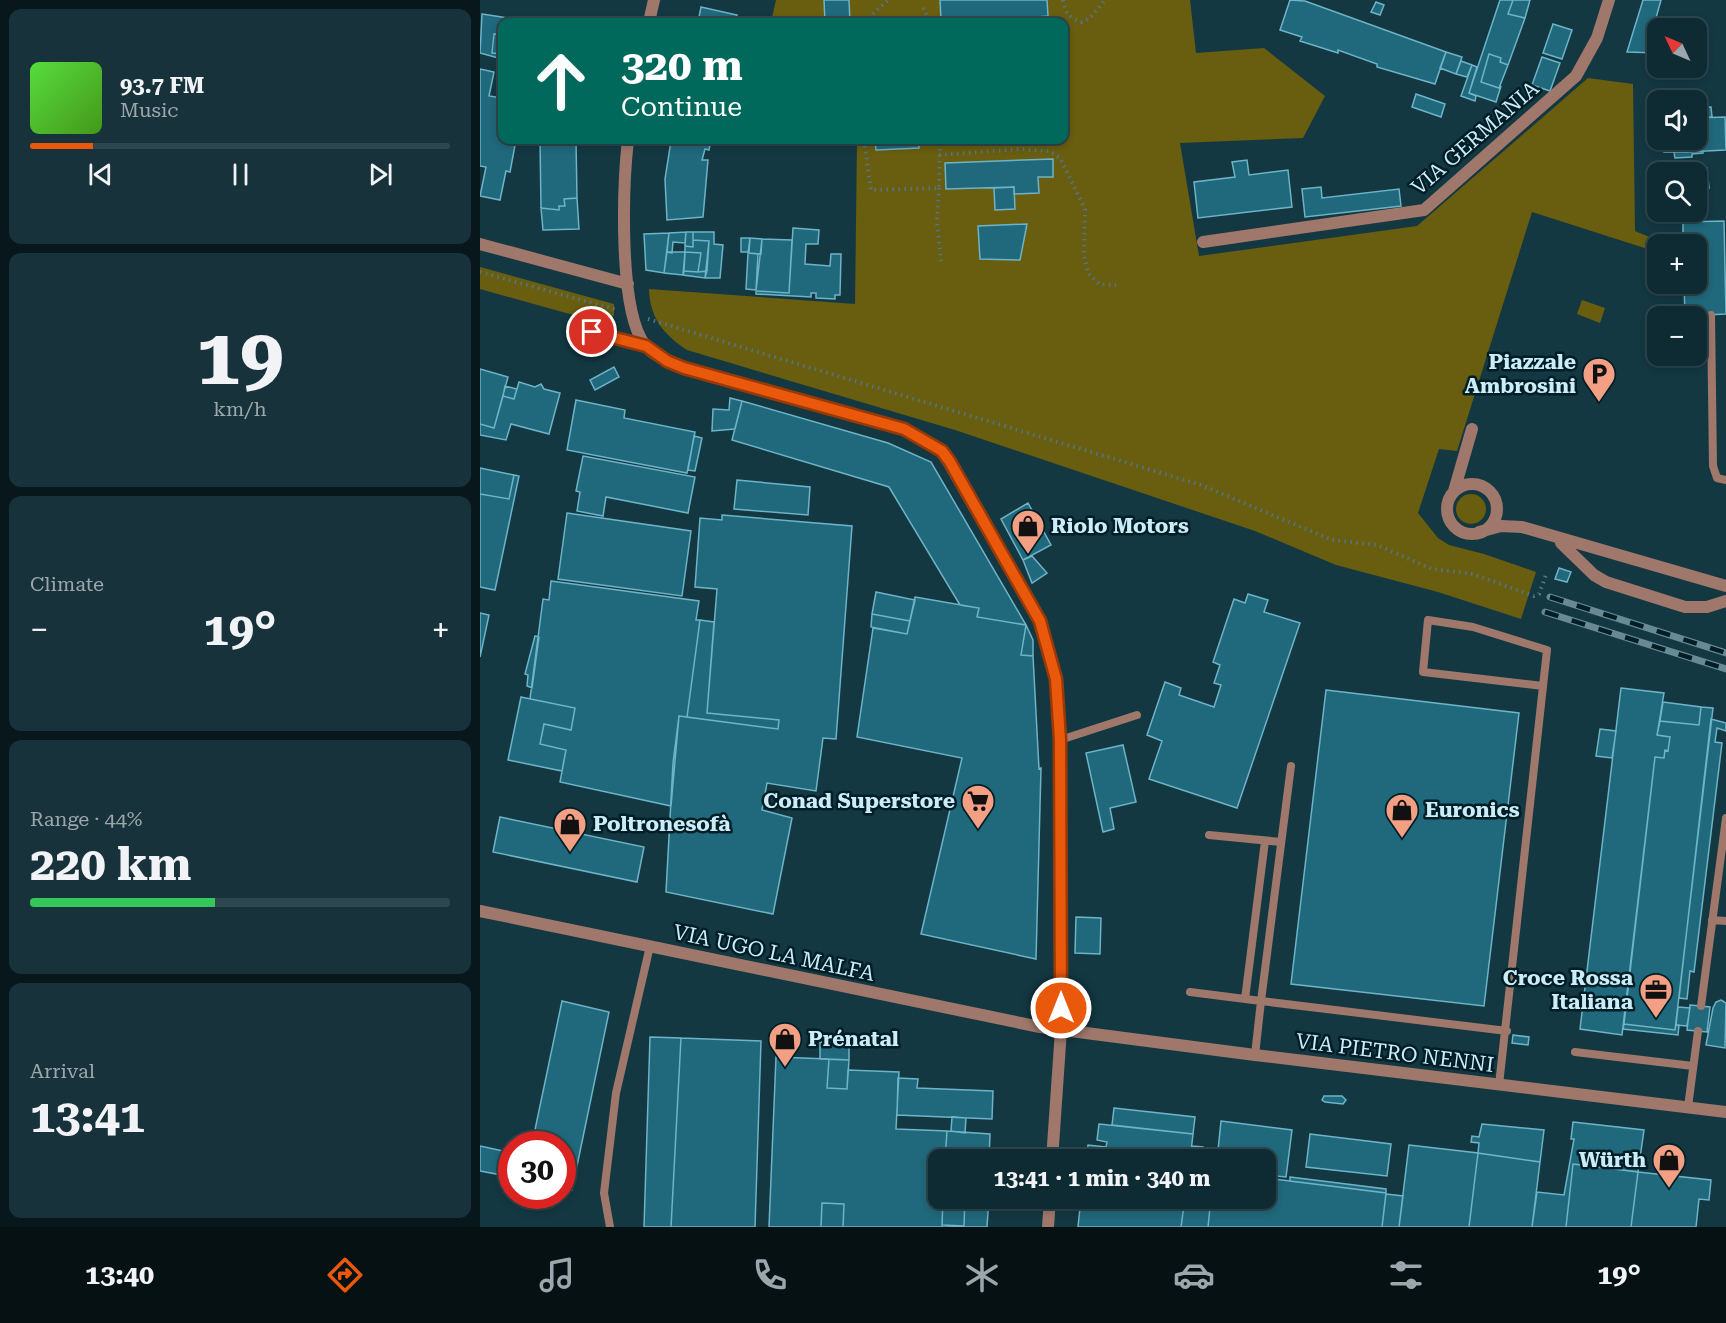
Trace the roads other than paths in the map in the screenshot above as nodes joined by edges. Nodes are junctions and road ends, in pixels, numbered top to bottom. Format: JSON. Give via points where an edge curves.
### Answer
{"nodes":[{"id":1,"x":654,"y":0,"type":"edge"},
{"id":2,"x":1609,"y":0,"type":"edge"},
{"id":3,"x":650,"y":18,"type":"edge"},
{"id":4,"x":628,"y":144,"type":"edge"},
{"id":5,"x":1203,"y":242,"type":"dead end"},
{"id":6,"x":480,"y":244,"type":"edge"},
{"id":7,"x":628,"y":284,"type":"junction"},
{"id":8,"x":1711,"y":315,"type":"dead end"},
{"id":9,"x":592,"y":332,"type":"dead end"},
{"id":10,"x":646,"y":346,"type":"junction"},
{"id":11,"x":1472,"y":429,"type":"dead end"},
{"id":12,"x":1466,"y":452,"type":"junction"},
{"id":13,"x":1726,"y":480,"type":"edge"},
{"id":14,"x":1474,"y":484,"type":"junction"},
{"id":15,"x":1454,"y":492,"type":"junction"},
{"id":16,"x":1495,"y":500,"type":"junction"},
{"id":17,"x":1522,"y":527,"type":"junction"},
{"id":18,"x":1479,"y":532,"type":"junction"},
{"id":19,"x":1544,"y":535,"type":"junction"},
{"id":20,"x":1726,"y":586,"type":"edge"},
{"id":21,"x":1726,"y":601,"type":"edge"},
{"id":22,"x":1543,"y":686,"type":"junction"},
{"id":23,"x":1137,"y":715,"type":"dead end"},
{"id":24,"x":1060,"y":740,"type":"junction"},
{"id":25,"x":1291,"y":766,"type":"dead end"},
{"id":26,"x":1726,"y":818,"type":"edge"},
{"id":27,"x":1209,"y":835,"type":"dead end"},
{"id":28,"x":1265,"y":841,"type":"junction"},
{"id":29,"x":1281,"y":842,"type":"junction"},
{"id":30,"x":480,"y":910,"type":"edge"},
{"id":31,"x":1713,"y":920,"type":"junction"},
{"id":32,"x":1726,"y":921,"type":"edge"},
{"id":33,"x":650,"y":946,"type":"junction"},
{"id":34,"x":1190,"y":992,"type":"dead end"},
{"id":35,"x":1245,"y":999,"type":"junction"},
{"id":36,"x":1261,"y":1001,"type":"junction"},
{"id":37,"x":1701,"y":1006,"type":"dead end"},
{"id":38,"x":1061,"y":1030,"type":"junction"},
{"id":39,"x":1507,"y":1031,"type":"junction"},
{"id":40,"x":1698,"y":1031,"type":"dead end"},
{"id":41,"x":1575,"y":1052,"type":"dead end"},
{"id":42,"x":1255,"y":1055,"type":"junction"},
{"id":43,"x":1693,"y":1066,"type":"junction"},
{"id":44,"x":1500,"y":1085,"type":"junction"},
{"id":45,"x":1688,"y":1107,"type":"junction"},
{"id":46,"x":1726,"y":1112,"type":"edge"},
{"id":47,"x":1053,"y":1149,"type":"edge"},
{"id":48,"x":1049,"y":1209,"type":"edge"},
{"id":49,"x":610,"y":1227,"type":"edge"},
{"id":50,"x":1048,"y":1227,"type":"edge"}],
"edges":[{"from":1,"to":3,"type":"street"},
{"from":2,"to":5,"type":"street","name":"VIA GERMANIA","via":[[1597,38],[1576,76],[1424,210]]},
{"from":4,"to":7,"type":"street","via":[[624,193]]},
{"from":6,"to":7,"type":"street"},
{"from":7,"to":10,"type":"street","via":[[634,326]]},
{"from":8,"to":13,"type":"lane","via":[[1713,466],[1717,478]]},
{"from":9,"to":10,"type":"lane"},
{"from":10,"to":24,"type":"street","via":[[684,368],[904,429],[942,451],[1040,621],[1056,679]]},
{"from":11,"to":12,"type":"street"},
{"from":12,"to":14,"type":"street","via":[[1466,472]]},
{"from":12,"to":15,"type":"street"},
{"from":14,"to":15,"type":"street"},
{"from":14,"to":16,"type":"street","via":[[1487,489]]},
{"from":15,"to":18,"type":"street","via":[[1447,507],[1451,522],[1463,532]]},
{"from":16,"to":17,"type":"street","via":[[1509,520]]},
{"from":16,"to":18,"type":"street","via":[[1492,523]]},
{"from":17,"to":18,"type":"street","via":[[1501,526]]},
{"from":17,"to":19,"type":"street"},
{"from":19,"to":20,"type":"street"},
{"from":19,"to":21,"type":"street","via":[[1570,549],[1606,582],[1685,607],[1707,607]]},
{"from":22,"to":22,"type":"lane","via":[[1547,650],[1473,627],[1428,620],[1423,672]]},
{"from":22,"to":39,"type":"lane"},
{"from":23,"to":24,"type":"lane"},
{"from":24,"to":38,"type":"street"},
{"from":25,"to":29,"type":"lane"},
{"from":26,"to":31,"type":"lane"},
{"from":27,"to":28,"type":"lane"},
{"from":28,"to":29,"type":"lane"},
{"from":28,"to":35,"type":"lane"},
{"from":29,"to":36,"type":"lane"},
{"from":30,"to":33,"type":"street","name":"VIA UGO LA MALFA"},
{"from":31,"to":32,"type":"lane"},
{"from":31,"to":37,"type":"lane"},
{"from":33,"to":38,"type":"street","name":"VIA UGO LA MALFA"},
{"from":33,"to":49,"type":"lane","via":[[616,1093],[604,1193]]},
{"from":34,"to":35,"type":"lane"},
{"from":35,"to":36,"type":"lane"},
{"from":36,"to":39,"type":"lane"},
{"from":36,"to":42,"type":"lane"},
{"from":38,"to":42,"type":"street","name":"VIA PIETRO NENNI"},
{"from":38,"to":47,"type":"street"},
{"from":39,"to":44,"type":"lane"},
{"from":40,"to":43,"type":"lane"},
{"from":41,"to":43,"type":"lane"},
{"from":42,"to":44,"type":"street","name":"VIA PIETRO NENNI"},
{"from":43,"to":45,"type":"lane"},
{"from":44,"to":45,"type":"street","name":"VIA PIETRO NENNI"},
{"from":45,"to":46,"type":"street","name":"VIA PIETRO NENNI"},
{"from":48,"to":50,"type":"street"}]}
